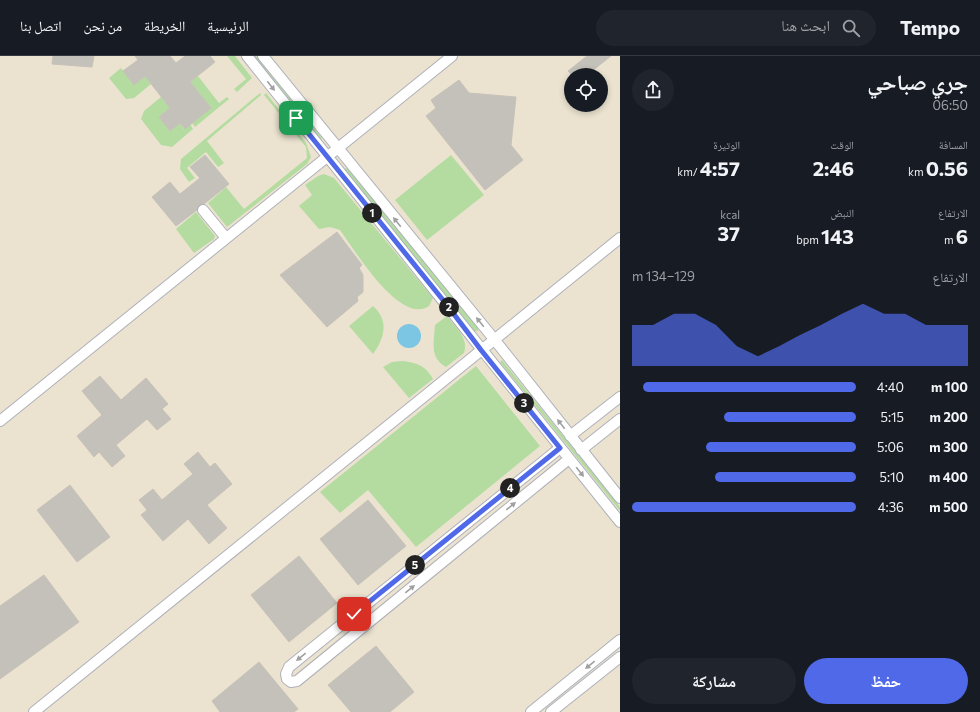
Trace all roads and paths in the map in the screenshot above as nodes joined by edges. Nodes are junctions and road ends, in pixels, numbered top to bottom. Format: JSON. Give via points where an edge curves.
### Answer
{"nodes":[{"id":1,"x":247,"y":56,"type":"edge"},
{"id":2,"x":263,"y":56,"type":"edge"},
{"id":3,"x":452,"y":56,"type":"edge"},
{"id":4,"x":337,"y":148,"type":"junction"},
{"id":5,"x":327,"y":157,"type":"junction"},
{"id":6,"x":203,"y":210,"type":"dead end"},
{"id":7,"x":226,"y":238,"type":"junction"},
{"id":8,"x":620,"y":238,"type":"edge"},
{"id":9,"x":494,"y":340,"type":"junction"},
{"id":10,"x":481,"y":350,"type":"junction"},
{"id":11,"x":620,"y":397,"type":"edge"},
{"id":12,"x":620,"y":419,"type":"edge"},
{"id":13,"x":0,"y":421,"type":"edge"},
{"id":14,"x":570,"y":436,"type":"junction"},
{"id":15,"x":560,"y":448,"type":"junction"},
{"id":16,"x":582,"y":450,"type":"junction"},
{"id":17,"x":569,"y":459,"type":"junction"},
{"id":18,"x":620,"y":498,"type":"edge"},
{"id":19,"x":620,"y":522,"type":"edge"},
{"id":20,"x":445,"y":540,"type":"junction"},
{"id":21,"x":456,"y":551,"type":"junction"},
{"id":22,"x":386,"y":588,"type":"junction"},
{"id":23,"x":397,"y":600,"type":"junction"},
{"id":24,"x":322,"y":640,"type":"junction"},
{"id":25,"x":620,"y":640,"type":"edge"},
{"id":26,"x":332,"y":653,"type":"junction"},
{"id":27,"x":620,"y":657,"type":"edge"},
{"id":28,"x":34,"y":712,"type":"edge"},
{"id":29,"x":532,"y":712,"type":"edge"},
{"id":30,"x":551,"y":712,"type":"edge"}],
"edges":[{"from":1,"to":5,"type":"street","one_way":true},
{"from":2,"to":4,"type":"street"},
{"from":3,"to":4,"type":"street"},
{"from":4,"to":5,"type":"street"},
{"from":9,"to":4,"type":"street","one_way":true},
{"from":5,"to":7,"type":"street"},
{"from":5,"to":10,"type":"street"},
{"from":6,"to":7,"type":"street"},
{"from":7,"to":13,"type":"street"},
{"from":8,"to":9,"type":"street"},
{"from":9,"to":10,"type":"street"},
{"from":14,"to":9,"type":"street","one_way":true},
{"from":10,"to":15,"type":"street"},
{"from":10,"to":28,"type":"street"},
{"from":11,"to":14,"type":"street"},
{"from":12,"to":16,"type":"street"},
{"from":14,"to":16,"type":"street"},
{"from":15,"to":17,"type":"street"},
{"from":15,"to":20,"type":"street"},
{"from":16,"to":18,"type":"street"},
{"from":17,"to":19,"type":"street","one_way":true},
{"from":21,"to":17,"type":"street","one_way":true},
{"from":20,"to":21,"type":"street"},
{"from":20,"to":22,"type":"street"},
{"from":23,"to":21,"type":"street","one_way":true},
{"from":22,"to":23,"type":"street"},
{"from":22,"to":24,"type":"street"},
{"from":23,"to":26,"type":"street"},
{"from":24,"to":26,"type":"street"},
{"from":24,"to":26,"type":"street","one_way":true,"via":[[288,667],[287,679],[297,682]]},
{"from":25,"to":29,"type":"street","one_way":true},
{"from":27,"to":30,"type":"street"}]}
